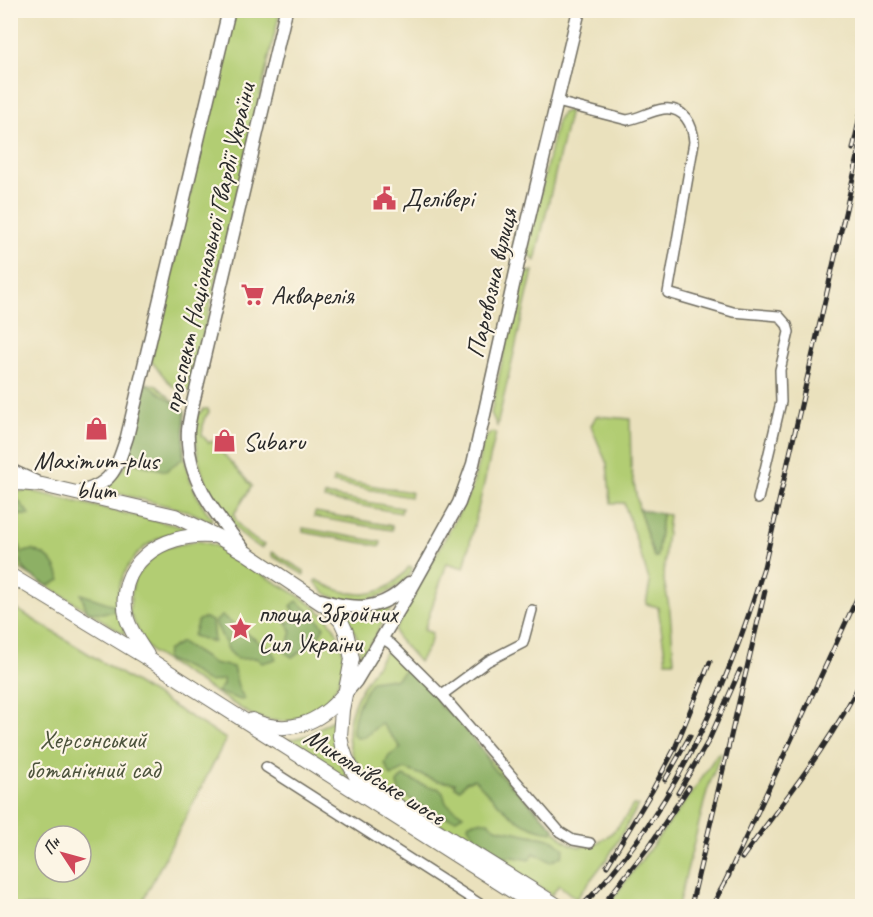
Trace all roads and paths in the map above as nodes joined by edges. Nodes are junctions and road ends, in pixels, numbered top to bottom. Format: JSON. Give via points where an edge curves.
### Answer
{"nodes":[{"id":1,"x":229,"y":10,"type":"edge"},
{"id":2,"x":286,"y":10,"type":"edge"},
{"id":3,"x":579,"y":10,"type":"edge"},
{"id":4,"x":556,"y":102,"type":"junction"},
{"id":5,"x":10,"y":470,"type":"edge"},
{"id":6,"x":10,"y":485,"type":"edge"},
{"id":7,"x":42,"y":485,"type":"junction"},
{"id":8,"x":74,"y":493,"type":"junction"},
{"id":9,"x":758,"y":499,"type":"dead end"},
{"id":10,"x":218,"y":537,"type":"junction"},
{"id":11,"x":246,"y":554,"type":"junction"},
{"id":12,"x":427,"y":558,"type":"junction"},
{"id":13,"x":10,"y":575,"type":"edge"},
{"id":14,"x":315,"y":598,"type":"junction"},
{"id":15,"x":532,"y":610,"type":"dead end"},
{"id":16,"x":382,"y":638,"type":"junction"},
{"id":17,"x":150,"y":660,"type":"junction"},
{"id":18,"x":189,"y":686,"type":"junction"},
{"id":19,"x":345,"y":694,"type":"junction"},
{"id":20,"x":442,"y":694,"type":"junction"},
{"id":21,"x":266,"y":767,"type":"dead end"},
{"id":22,"x":590,"y":843,"type":"dead end"},
{"id":23,"x":483,"y":906,"type":"edge"},
{"id":24,"x":536,"y":906,"type":"edge"},
{"id":25,"x":558,"y":906,"type":"edge"}],
"edges":[{"from":1,"to":8,"type":"street","name":"проспект Національної Гвардії України","via":[[127,437],[115,470],[96,487]]},
{"from":2,"to":11,"type":"street","name":"проспект Національної Гвардії України","via":[[188,432],[191,463],[205,499]]},
{"from":3,"to":4,"type":"street","name":"Паровозна вулиця"},
{"from":4,"to":9,"type":"street","via":[[627,120],[673,110],[690,122],[694,142],[668,293],[733,312],[779,316],[789,332],[780,370],[781,402]]},
{"from":4,"to":12,"type":"street","name":"Паровозна вулиця","via":[[473,464],[459,502]]},
{"from":5,"to":7,"type":"street"},
{"from":6,"to":7,"type":"main road"},
{"from":7,"to":8,"type":"main road"},
{"from":8,"to":10,"type":"main road","via":[[175,516]]},
{"from":10,"to":11,"type":"main road"},
{"from":10,"to":17,"type":"main road","via":[[189,536],[166,542],[147,553],[135,568],[125,608],[132,632]]},
{"from":11,"to":14,"type":"main road"},
{"from":12,"to":14,"type":"street","name":"Паровозна вулиця","via":[[399,594],[382,603],[350,607]]},
{"from":12,"to":16,"type":"street","name":"Паровозна вулиця"},
{"from":13,"to":17,"type":"main road"},
{"from":14,"to":19,"type":"main road","via":[[341,621],[346,632],[352,659]]},
{"from":15,"to":20,"type":"street","via":[[523,643],[488,661]]},
{"from":16,"to":19,"type":"street","name":"Паровозна вулиця"},
{"from":16,"to":20,"type":"street"},
{"from":17,"to":18,"type":"main road"},
{"from":18,"to":19,"type":"main road","via":[[248,718],[277,728],[315,720]]},
{"from":18,"to":24,"type":"main road","name":"Миколаївське шосе"},
{"from":19,"to":25,"type":"main road","name":"Миколаївське шосе","via":[[340,736],[357,778]]},
{"from":20,"to":22,"type":"street","via":[[556,828],[565,837]]},
{"from":21,"to":23,"type":"street"}]}
